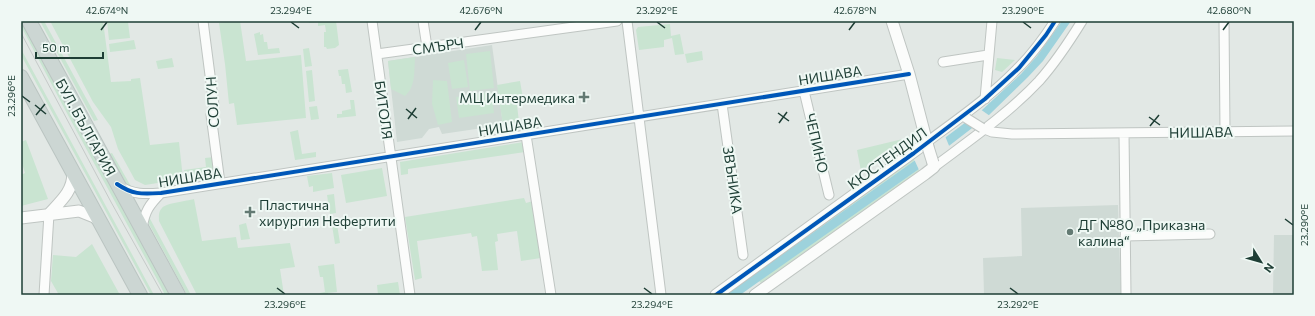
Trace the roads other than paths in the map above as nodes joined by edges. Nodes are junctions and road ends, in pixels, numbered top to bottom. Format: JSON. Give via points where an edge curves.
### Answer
{"nodes":[{"id":1,"x":29,"y":21,"type":"edge"},
{"id":2,"x":203,"y":21,"type":"edge"},
{"id":3,"x":372,"y":21,"type":"edge"},
{"id":4,"x":423,"y":21,"type":"edge"},
{"id":5,"x":617,"y":21,"type":"edge"},
{"id":6,"x":627,"y":21,"type":"edge"},
{"id":7,"x":892,"y":21,"type":"edge"},
{"id":8,"x":992,"y":21,"type":"edge"},
{"id":9,"x":1055,"y":21,"type":"edge"},
{"id":10,"x":1082,"y":21,"type":"edge"},
{"id":11,"x":1224,"y":21,"type":"edge"},
{"id":12,"x":427,"y":47,"type":"junction"},
{"id":13,"x":377,"y":54,"type":"junction"},
{"id":14,"x":988,"y":54,"type":"junction"},
{"id":15,"x":943,"y":62,"type":"dead end"},
{"id":16,"x":909,"y":74,"type":"junction"},
{"id":17,"x":21,"y":77,"type":"edge"},
{"id":18,"x":804,"y":91,"type":"junction"},
{"id":19,"x":985,"y":99,"type":"junction"},
{"id":20,"x":722,"y":104,"type":"junction"},
{"id":21,"x":1002,"y":114,"type":"junction"},
{"id":22,"x":639,"y":117,"type":"junction"},
{"id":23,"x":964,"y":117,"type":"junction"},
{"id":24,"x":983,"y":129,"type":"junction"},
{"id":25,"x":1225,"y":131,"type":"junction"},
{"id":26,"x":1294,"y":131,"type":"edge"},
{"id":27,"x":1124,"y":133,"type":"junction"},
{"id":28,"x":1012,"y":134,"type":"junction"},
{"id":29,"x":526,"y":135,"type":"junction"},
{"id":30,"x":928,"y":144,"type":"junction"},
{"id":31,"x":391,"y":156,"type":"junction"},
{"id":32,"x":934,"y":165,"type":"junction"},
{"id":33,"x":73,"y":173,"type":"junction"},
{"id":34,"x":117,"y":184,"type":"junction"},
{"id":35,"x":220,"y":184,"type":"junction"},
{"id":36,"x":161,"y":193,"type":"junction"},
{"id":37,"x":829,"y":195,"type":"dead end"},
{"id":38,"x":49,"y":214,"type":"junction"},
{"id":39,"x":21,"y":218,"type":"edge"},
{"id":40,"x":100,"y":222,"type":"junction"},
{"id":41,"x":142,"y":229,"type":"junction"},
{"id":42,"x":1210,"y":234,"type":"dead end"},
{"id":43,"x":1125,"y":236,"type":"junction"},
{"id":44,"x":743,"y":256,"type":"dead end"},
{"id":45,"x":44,"y":295,"type":"edge"},
{"id":46,"x":140,"y":295,"type":"edge"},
{"id":47,"x":178,"y":295,"type":"edge"},
{"id":48,"x":410,"y":295,"type":"edge"},
{"id":49,"x":551,"y":295,"type":"edge"},
{"id":50,"x":662,"y":295,"type":"edge"},
{"id":51,"x":716,"y":295,"type":"edge"},
{"id":52,"x":755,"y":295,"type":"edge"},
{"id":53,"x":1126,"y":295,"type":"edge"}],
"edges":[{"from":1,"to":34,"type":"main road","name":"БУЛ. БЪЛГАРИЯ"},
{"from":2,"to":35,"type":"street","name":"СОЛУН","via":[[214,106],[211,115]]},
{"from":3,"to":13,"type":"street","name":"БИТОЛЯ"},
{"from":4,"to":12,"type":"street"},
{"from":5,"to":12,"type":"street","name":"СМЪРЧ"},
{"from":6,"to":22,"type":"street"},
{"from":7,"to":16,"type":"street"},
{"from":8,"to":14,"type":"street"},
{"from":9,"to":19,"type":"street","name":"КЮСТЕНДИЛ","via":[[1019,68]]},
{"from":10,"to":21,"type":"street","via":[[1039,81]]},
{"from":11,"to":25,"type":"street"},
{"from":12,"to":13,"type":"street","name":"СМЪРЧ"},
{"from":13,"to":31,"type":"street","name":"БИТОЛЯ"},
{"from":14,"to":15,"type":"street"},
{"from":14,"to":19,"type":"street"},
{"from":16,"to":18,"type":"street","name":"НИШАВА"},
{"from":16,"to":30,"type":"street"},
{"from":17,"to":33,"type":"main road"},
{"from":18,"to":20,"type":"street","name":"НИШАВА"},
{"from":18,"to":37,"type":"street","name":"ЧЕПИНО"},
{"from":19,"to":23,"type":"street","name":"КЮСТЕНДИЛ"},
{"from":20,"to":22,"type":"street","name":"НИШАВА"},
{"from":20,"to":44,"type":"street","name":"ЗВЪНИКА"},
{"from":21,"to":24,"type":"street"},
{"from":21,"to":28,"type":"street","via":[[1002,125]]},
{"from":22,"to":29,"type":"street","name":"НИШАВА"},
{"from":22,"to":50,"type":"street"},
{"from":23,"to":24,"type":"street","name":"НИШАВА","bridge":true},
{"from":23,"to":30,"type":"street","name":"КЮСТЕНДИЛ"},
{"from":24,"to":28,"type":"street","name":"НИШАВА"},
{"from":24,"to":32,"type":"street"},
{"from":25,"to":26,"type":"street","name":"НИШАВА"},
{"from":25,"to":27,"type":"street","name":"НИШАВА"},
{"from":27,"to":28,"type":"street","name":"НИШАВА"},
{"from":27,"to":43,"type":"street"},
{"from":29,"to":31,"type":"street","name":"НИШАВА"},
{"from":29,"to":49,"type":"street"},
{"from":30,"to":32,"type":"street","bridge":true},
{"from":30,"to":51,"type":"street","name":"КЮСТЕНДИЛ"},
{"from":31,"to":35,"type":"street","name":"НИШАВА"},
{"from":31,"to":48,"type":"street","name":"БИТОЛЯ"},
{"from":32,"to":52,"type":"street"},
{"from":33,"to":38,"type":"street","via":[[71,188]]},
{"from":33,"to":40,"type":"main road"},
{"from":34,"to":36,"type":"street","name":"НИШАВА","via":[[140,194]]},
{"from":34,"to":41,"type":"main road","name":"БУЛ. БЪЛГАРИЯ"},
{"from":35,"to":36,"type":"street","name":"НИШАВА"},
{"from":36,"to":41,"type":"street","name":"НИШАВА","via":[[148,207]]},
{"from":38,"to":39,"type":"street"},
{"from":38,"to":40,"type":"street","via":[[79,211]]},
{"from":38,"to":45,"type":"street"},
{"from":40,"to":46,"type":"main road"},
{"from":41,"to":47,"type":"main road","name":"БУЛ. БЪЛГАРИЯ"},
{"from":42,"to":43,"type":"street"},
{"from":43,"to":53,"type":"street"}]}
